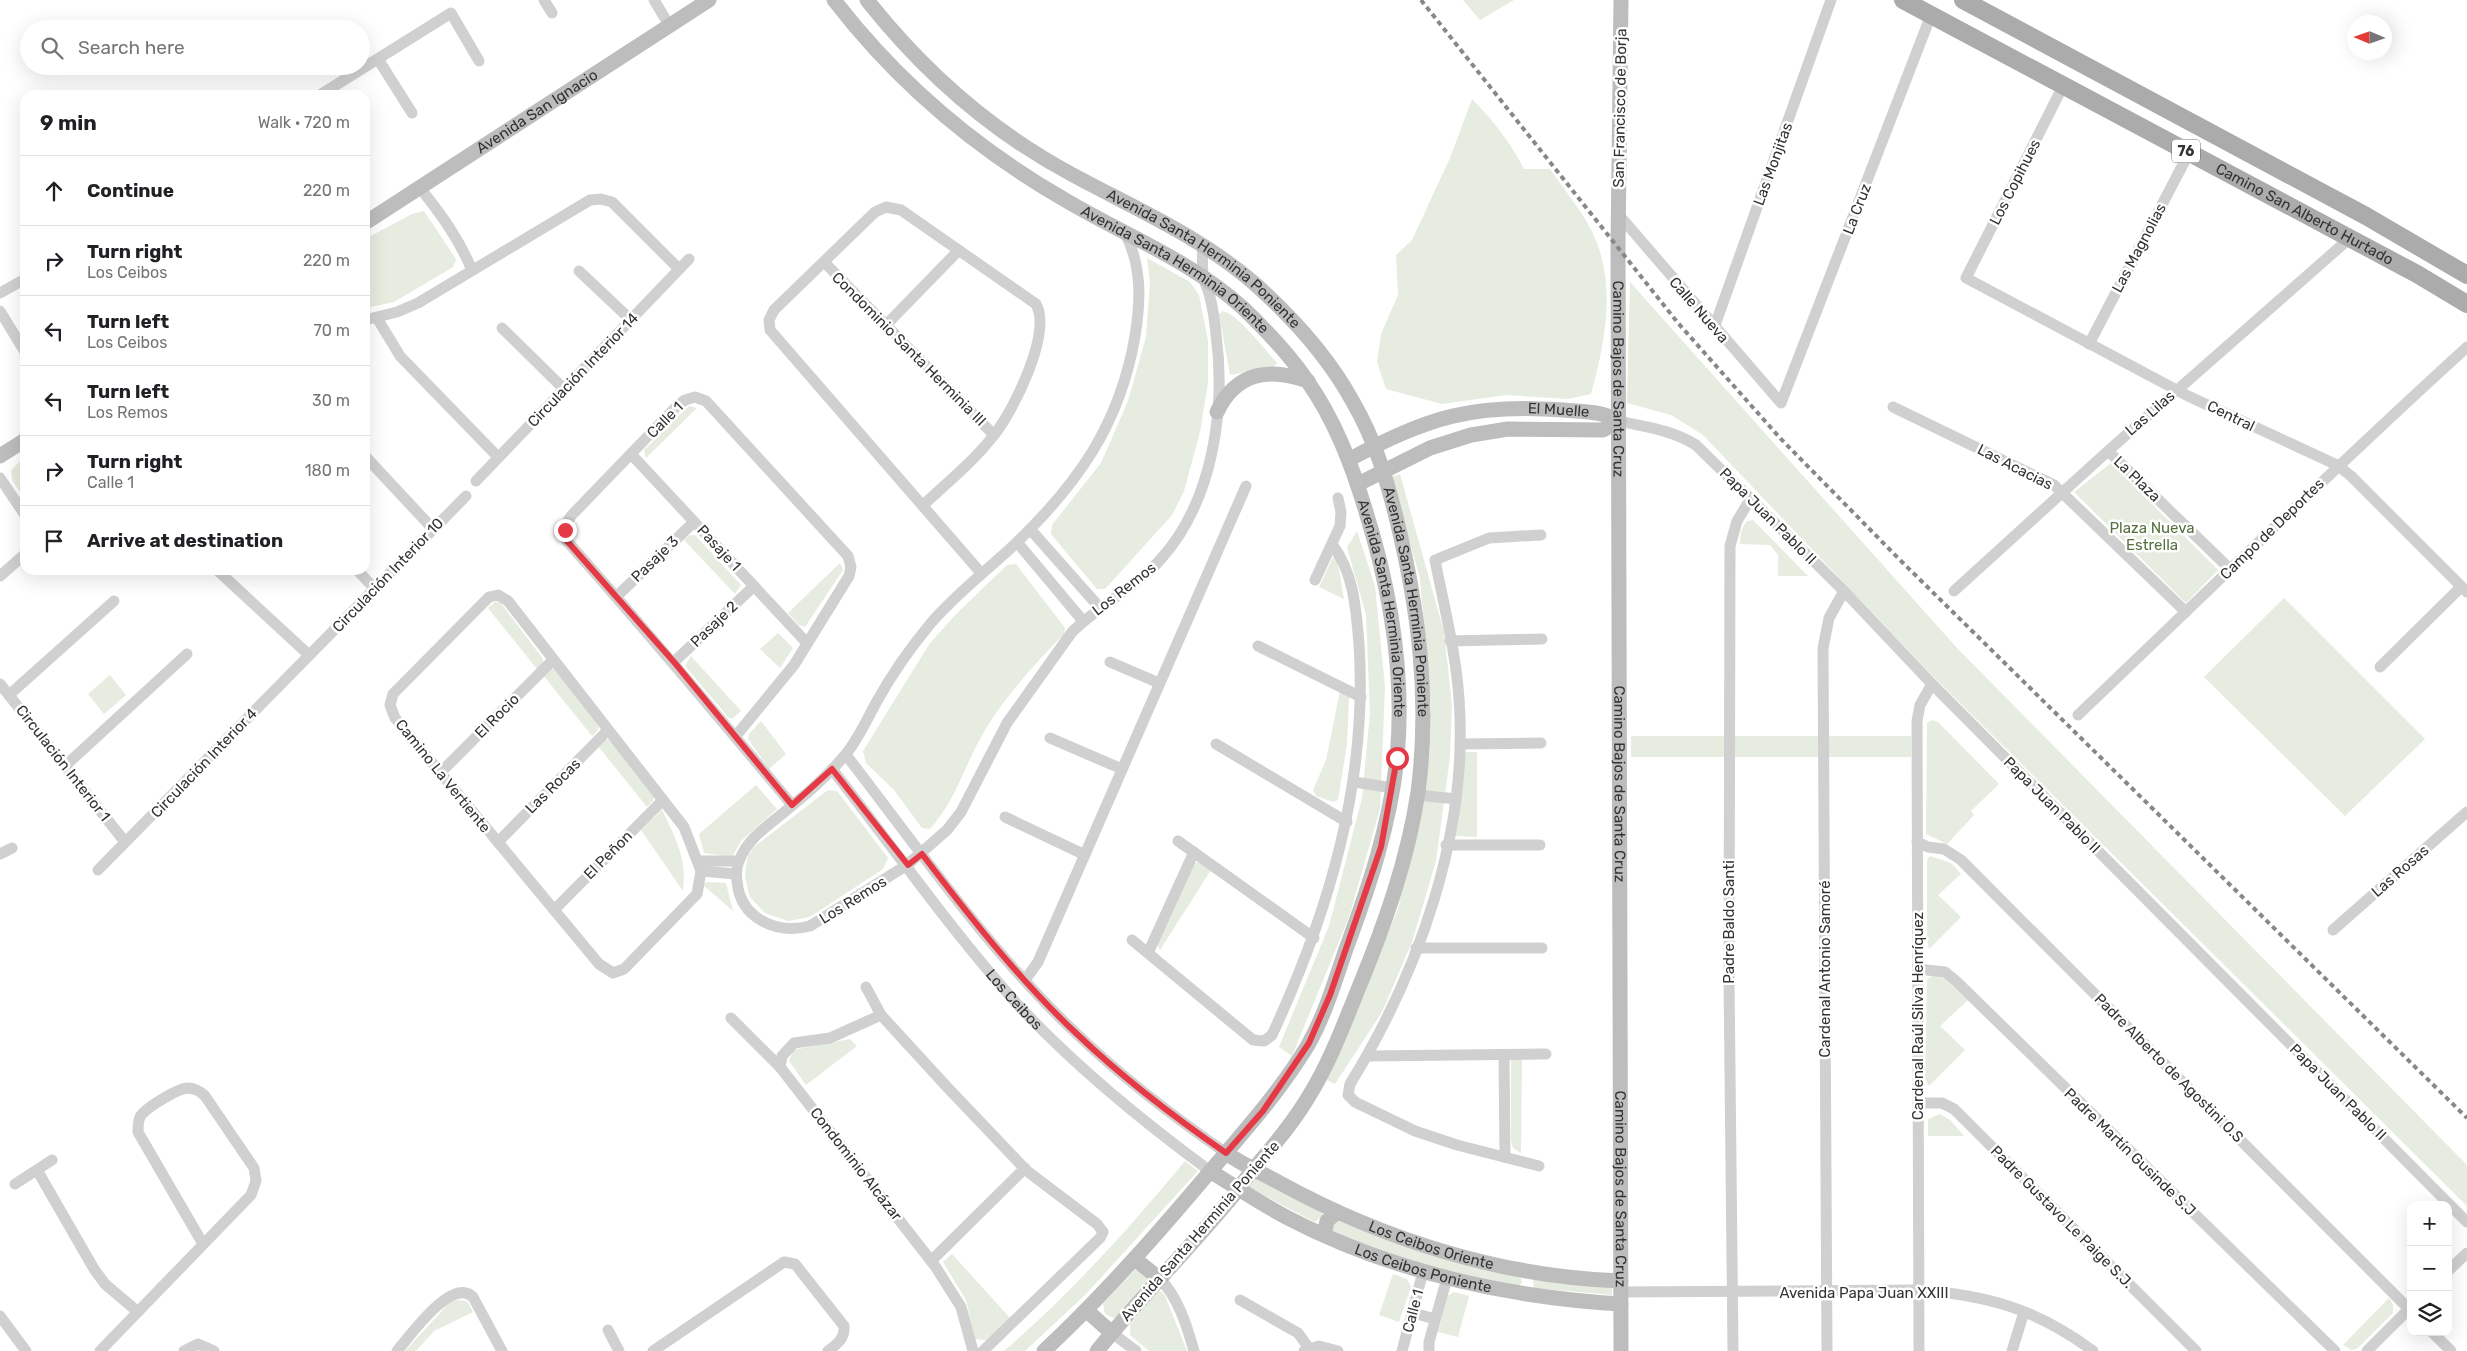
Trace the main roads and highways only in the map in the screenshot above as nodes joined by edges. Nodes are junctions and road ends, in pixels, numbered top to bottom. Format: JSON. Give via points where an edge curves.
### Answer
{"nodes":[{"id":1,"x":1903,"y":0,"type":"edge"},
{"id":2,"x":1963,"y":0,"type":"edge"},
{"id":3,"x":2467,"y":274,"type":"edge"},
{"id":4,"x":2467,"y":304,"type":"edge"}],
"edges":[{"from":1,"to":4,"type":"main road","name":"Camino San Alberto Hurtado","number":"76","via":[[2350,238]]},
{"from":2,"to":3,"type":"main road","name":"Camino San Alberto Hurtado","number":"76","via":[[2408,239]]}]}
